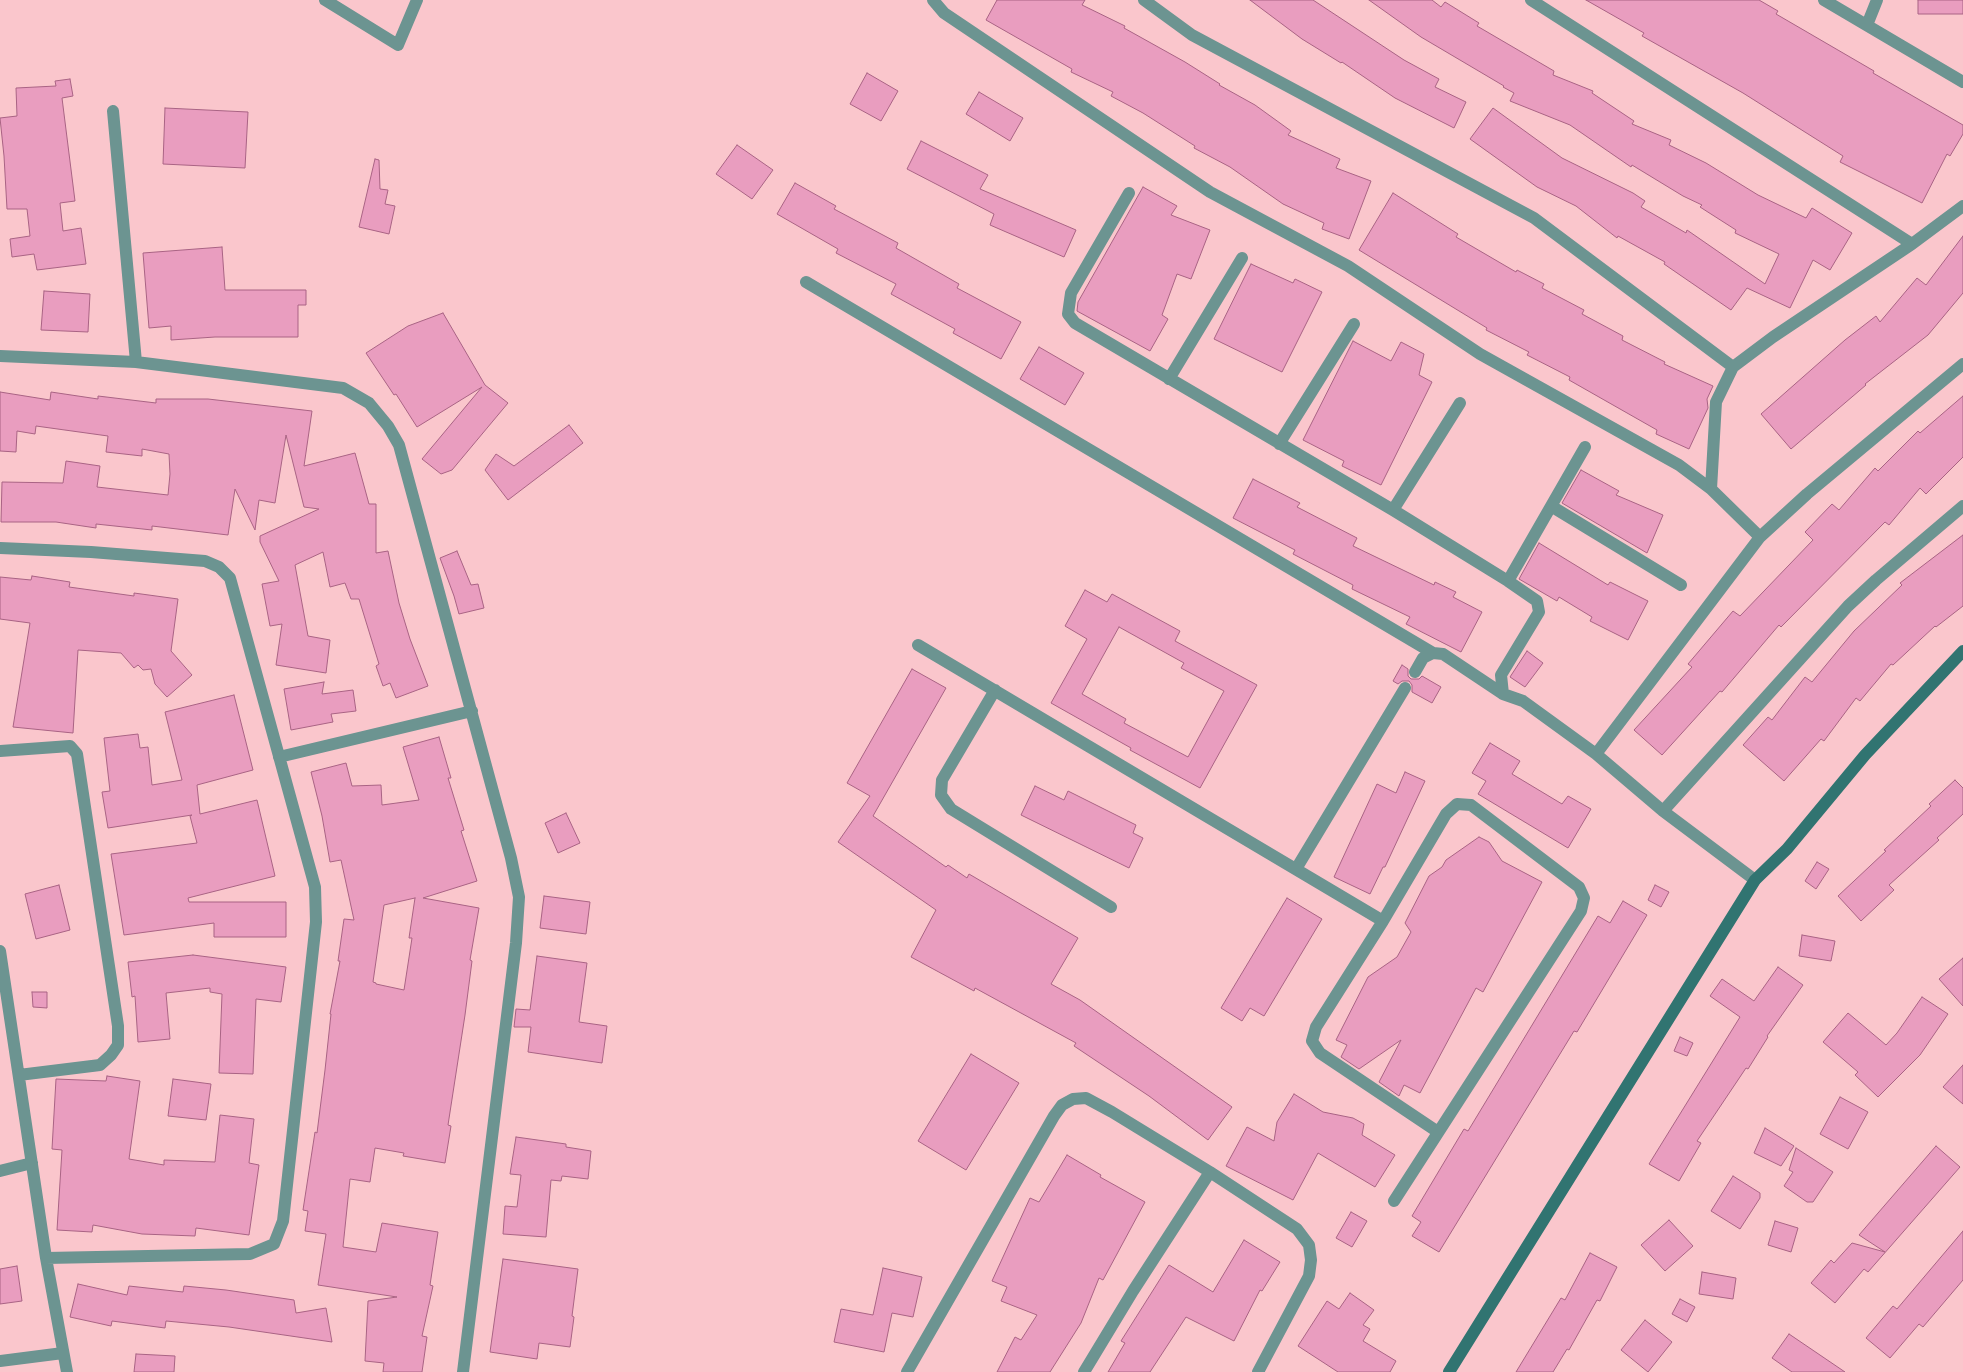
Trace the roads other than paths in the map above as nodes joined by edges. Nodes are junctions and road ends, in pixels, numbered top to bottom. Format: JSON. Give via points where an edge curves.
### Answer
{"nodes":[{"id":1,"x":325,"y":0,"type":"edge"},
{"id":2,"x":417,"y":0,"type":"edge"},
{"id":3,"x":933,"y":0,"type":"edge"},
{"id":4,"x":1144,"y":0,"type":"edge"},
{"id":5,"x":1531,"y":0,"type":"edge"},
{"id":6,"x":1824,"y":0,"type":"edge"},
{"id":7,"x":1877,"y":0,"type":"edge"},
{"id":8,"x":1867,"y":25,"type":"junction"},
{"id":9,"x":1963,"y":82,"type":"edge"},
{"id":10,"x":113,"y":111,"type":"dead end"},
{"id":11,"x":1129,"y":193,"type":"dead end"},
{"id":12,"x":1963,"y":206,"type":"edge"},
{"id":13,"x":1912,"y":244,"type":"junction"},
{"id":14,"x":1242,"y":258,"type":"dead end"},
{"id":15,"x":806,"y":282,"type":"dead end"},
{"id":16,"x":1354,"y":324,"type":"dead end"},
{"id":17,"x":0,"y":356,"type":"edge"},
{"id":18,"x":136,"y":362,"type":"junction"},
{"id":19,"x":1963,"y":364,"type":"edge"},
{"id":20,"x":1733,"y":367,"type":"junction"},
{"id":21,"x":1169,"y":379,"type":"junction"},
{"id":22,"x":1460,"y":403,"type":"dead end"},
{"id":23,"x":1279,"y":444,"type":"junction"},
{"id":24,"x":1585,"y":447,"type":"dead end"},
{"id":25,"x":1711,"y":489,"type":"junction"},
{"id":26,"x":1551,"y":506,"type":"junction"},
{"id":27,"x":1963,"y":506,"type":"edge"},
{"id":28,"x":1393,"y":510,"type":"junction"},
{"id":29,"x":1760,"y":536,"type":"junction"},
{"id":30,"x":0,"y":548,"type":"edge"},
{"id":31,"x":1508,"y":581,"type":"junction"},
{"id":32,"x":1681,"y":585,"type":"dead end"},
{"id":33,"x":918,"y":645,"type":"dead end"},
{"id":34,"x":1963,"y":651,"type":"edge"},
{"id":35,"x":1432,"y":653,"type":"junction"},
{"id":36,"x":1415,"y":672,"type":"dead end"},
{"id":37,"x":1405,"y":688,"type":"dead end"},
{"id":38,"x":995,"y":690,"type":"junction"},
{"id":39,"x":1503,"y":694,"type":"junction"},
{"id":40,"x":472,"y":711,"type":"junction"},
{"id":41,"x":0,"y":751,"type":"edge"},
{"id":42,"x":1596,"y":754,"type":"junction"},
{"id":43,"x":279,"y":757,"type":"junction"},
{"id":44,"x":1663,"y":811,"type":"junction"},
{"id":45,"x":1296,"y":869,"type":"junction"},
{"id":46,"x":1755,"y":880,"type":"junction"},
{"id":47,"x":1111,"y":907,"type":"dead end"},
{"id":48,"x":1383,"y":921,"type":"junction"},
{"id":49,"x":0,"y":951,"type":"edge"},
{"id":50,"x":2,"y":974,"type":"edge"},
{"id":51,"x":18,"y":1075,"type":"junction"},
{"id":52,"x":1438,"y":1132,"type":"junction"},
{"id":53,"x":32,"y":1163,"type":"junction"},
{"id":54,"x":0,"y":1171,"type":"edge"},
{"id":55,"x":1210,"y":1172,"type":"junction"},
{"id":56,"x":1394,"y":1201,"type":"dead end"},
{"id":57,"x":46,"y":1258,"type":"junction"},
{"id":58,"x":63,"y":1353,"type":"junction"},
{"id":59,"x":0,"y":1361,"type":"edge"},
{"id":60,"x":67,"y":1372,"type":"edge"},
{"id":61,"x":463,"y":1372,"type":"edge"},
{"id":62,"x":907,"y":1372,"type":"edge"},
{"id":63,"x":1084,"y":1372,"type":"edge"},
{"id":64,"x":1258,"y":1372,"type":"edge"},
{"id":65,"x":1449,"y":1372,"type":"edge"}],
"edges":[{"from":1,"to":2,"type":"street","via":[[398,45]]},
{"from":3,"to":25,"type":"street","via":[[944,13],[1210,192],[1348,266],[1480,354],[1679,465]]},
{"from":4,"to":20,"type":"street","via":[[1192,34],[1534,218]]},
{"from":5,"to":13,"type":"street"},
{"from":6,"to":8,"type":"street"},
{"from":7,"to":8,"type":"street"},
{"from":8,"to":9,"type":"street"},
{"from":10,"to":18,"type":"street"},
{"from":11,"to":21,"type":"street","via":[[1071,293],[1068,314],[1075,323]]},
{"from":12,"to":13,"type":"street"},
{"from":13,"to":20,"type":"street"},
{"from":14,"to":21,"type":"street"},
{"from":15,"to":35,"type":"street"},
{"from":16,"to":23,"type":"street"},
{"from":17,"to":18,"type":"street"},
{"from":18,"to":40,"type":"street","via":[[343,388],[369,404],[399,445]]},
{"from":19,"to":29,"type":"street"},
{"from":20,"to":25,"type":"street","via":[[1716,402]]},
{"from":21,"to":23,"type":"street"},
{"from":22,"to":28,"type":"street"},
{"from":23,"to":28,"type":"street"},
{"from":24,"to":26,"type":"street"},
{"from":25,"to":29,"type":"street"},
{"from":26,"to":31,"type":"street"},
{"from":26,"to":32,"type":"street"},
{"from":27,"to":44,"type":"street","via":[[1848,606]]},
{"from":28,"to":31,"type":"street"},
{"from":29,"to":42,"type":"street"},
{"from":30,"to":43,"type":"street","via":[[205,561],[220,567],[230,578]]},
{"from":31,"to":39,"type":"street","via":[[1537,601],[1539,612],[1501,675]]},
{"from":33,"to":38,"type":"street"},
{"from":34,"to":46,"type":"street","via":[[1865,755],[1787,849]]},
{"from":35,"to":36,"type":"street","via":[[1424,658]]},
{"from":35,"to":39,"type":"street","via":[[1443,654]]},
{"from":37,"to":45,"type":"street"},
{"from":38,"to":45,"type":"street"},
{"from":38,"to":47,"type":"street","via":[[942,780],[941,795],[951,809]]},
{"from":39,"to":42,"type":"street","via":[[1523,701]]},
{"from":40,"to":43,"type":"street"},
{"from":40,"to":61,"type":"street","via":[[519,897]]},
{"from":41,"to":51,"type":"street","via":[[70,746],[77,754],[118,1026],[118,1045],[100,1065]]},
{"from":42,"to":44,"type":"street"},
{"from":43,"to":57,"type":"street","via":[[315,887],[316,922],[283,1221],[274,1244],[250,1254]]},
{"from":44,"to":46,"type":"street"},
{"from":45,"to":48,"type":"street"},
{"from":46,"to":65,"type":"street"},
{"from":48,"to":52,"type":"street","via":[[1316,1027],[1312,1041],[1320,1053]]},
{"from":48,"to":52,"type":"street","via":[[1446,814],[1457,804],[1471,805],[1579,887],[1584,898],[1581,911]]},
{"from":49,"to":50,"type":"street"},
{"from":50,"to":51,"type":"street"},
{"from":51,"to":53,"type":"street"},
{"from":52,"to":56,"type":"street"},
{"from":53,"to":54,"type":"street"},
{"from":53,"to":57,"type":"street"},
{"from":55,"to":62,"type":"street","via":[[1086,1098],[1073,1099],[1062,1105]]},
{"from":55,"to":63,"type":"street"},
{"from":55,"to":64,"type":"street","via":[[1297,1229],[1309,1245],[1309,1276]]},
{"from":57,"to":58,"type":"street"},
{"from":58,"to":59,"type":"street"},
{"from":58,"to":60,"type":"street"}]}
